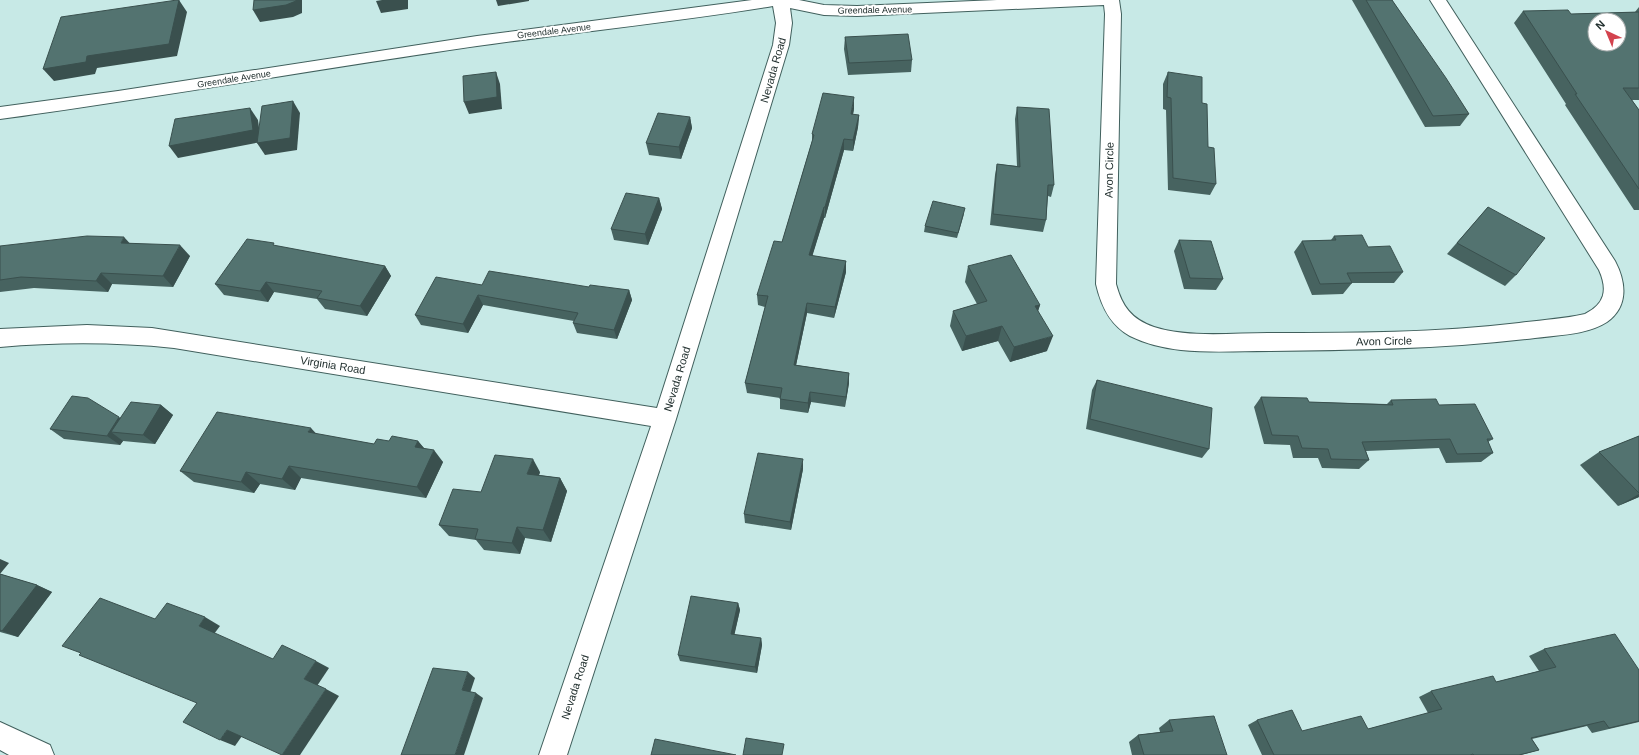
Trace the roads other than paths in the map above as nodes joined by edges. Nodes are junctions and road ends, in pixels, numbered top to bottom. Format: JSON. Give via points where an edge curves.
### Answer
{"nodes":[{"id":1,"x":781,"y":0,"type":"edge"},
{"id":2,"x":1111,"y":0,"type":"edge"},
{"id":3,"x":1438,"y":0,"type":"edge"},
{"id":4,"x":960,"y":3,"type":"edge"},
{"id":5,"x":0,"y":113,"type":"edge"},
{"id":6,"x":0,"y":338,"type":"edge"},
{"id":7,"x":665,"y":419,"type":"junction"},
{"id":8,"x":0,"y":736,"type":"edge"},
{"id":9,"x":40,"y":755,"type":"edge"},
{"id":10,"x":553,"y":755,"type":"edge"}],
"edges":[{"from":1,"to":4,"type":"street","name":"Greendale Avenue","via":[[807,8],[841,11]]},
{"from":1,"to":5,"type":"street","name":"Greendale Avenue","via":[[470,42]]},
{"from":1,"to":7,"type":"street","name":"Nevada Road","via":[[785,25],[782,45]]},
{"from":2,"to":3,"type":"street","name":"Avon Circle","via":[[1113,14],[1106,284],[1117,313],[1136,330],[1165,339],[1195,342],[1436,339],[1515,333],[1580,323],[1602,314],[1614,297],[1615,287],[1608,267]]},
{"from":2,"to":4,"type":"street","name":"Greendale Avenue"},
{"from":6,"to":7,"type":"street","name":"Virginia Road","via":[[99,334],[160,337]]},
{"from":7,"to":10,"type":"street","name":"Nevada Road"},
{"from":8,"to":9,"type":"street"}]}
